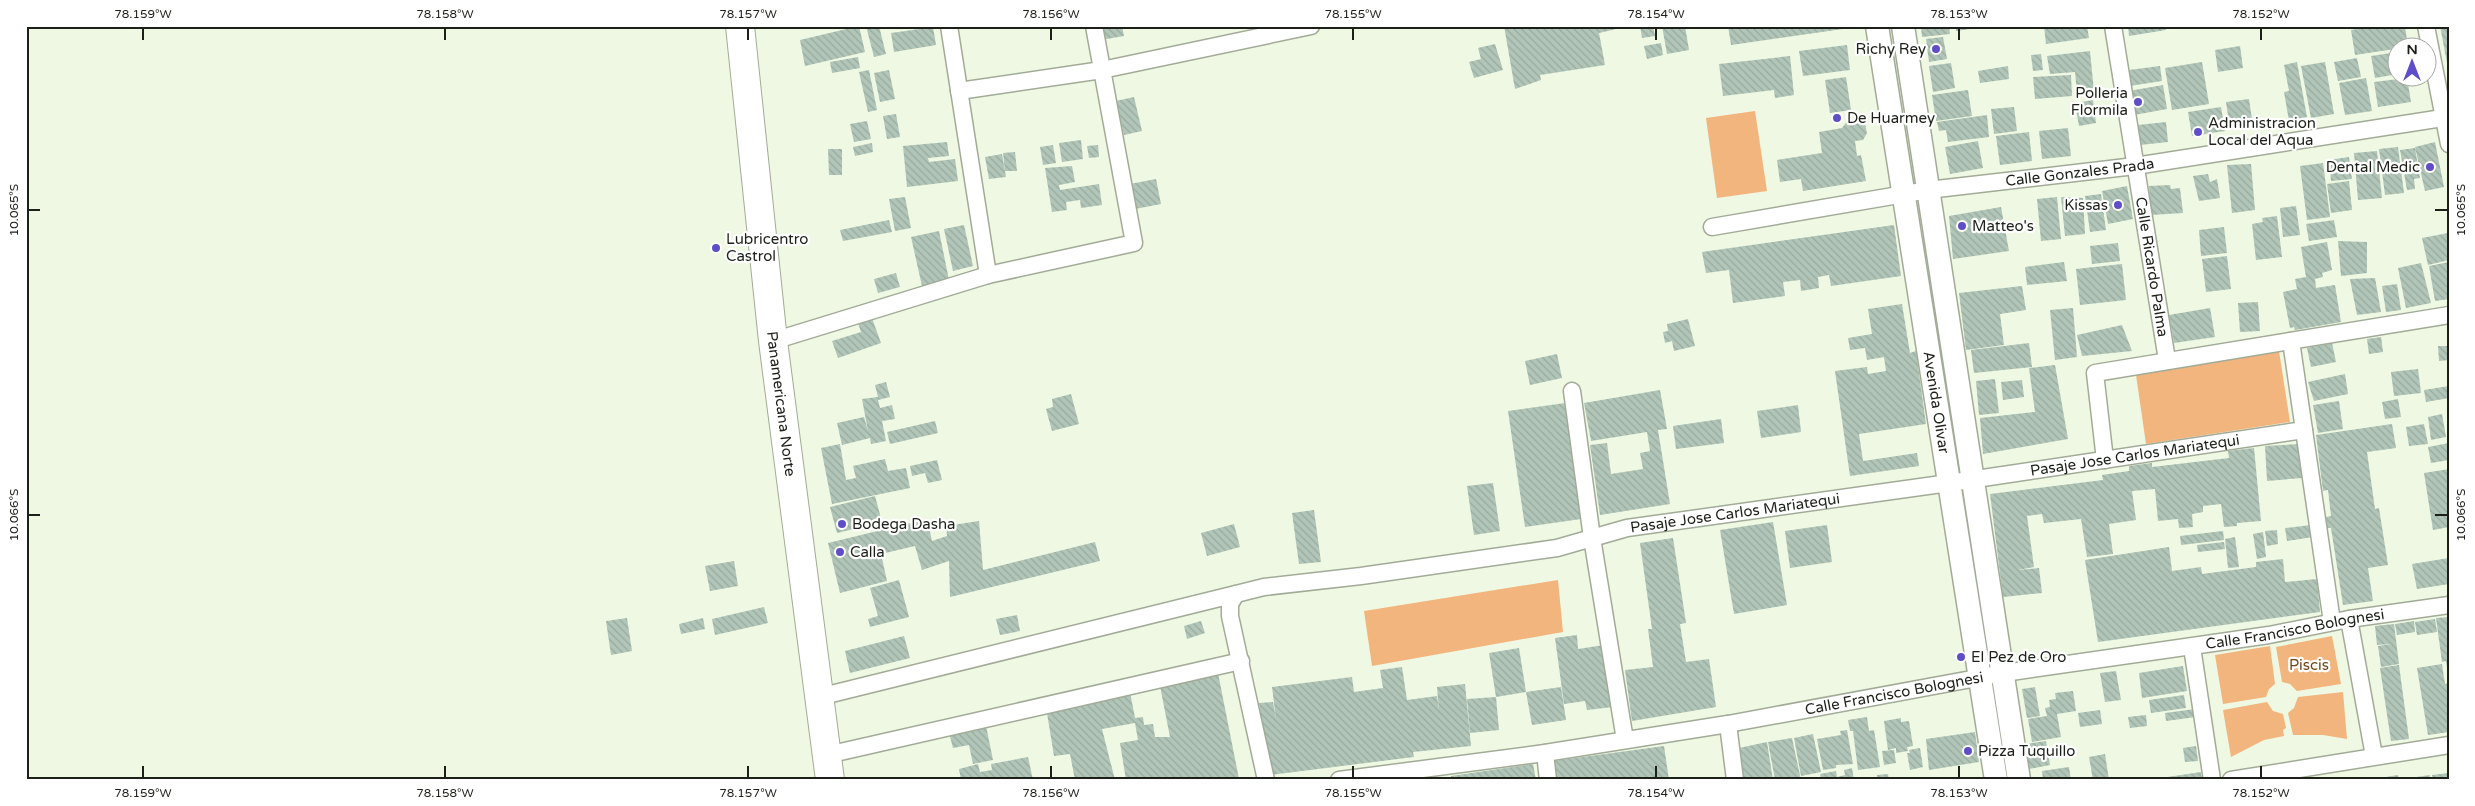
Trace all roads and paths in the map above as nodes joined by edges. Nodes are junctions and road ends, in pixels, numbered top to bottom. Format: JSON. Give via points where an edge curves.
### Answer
{"nodes":[{"id":1,"x":740,"y":26,"type":"edge"},
{"id":2,"x":950,"y":26,"type":"edge"},
{"id":3,"x":1094,"y":26,"type":"edge"},
{"id":4,"x":1311,"y":26,"type":"edge"},
{"id":5,"x":1877,"y":26,"type":"edge"},
{"id":6,"x":1903,"y":26,"type":"edge"},
{"id":7,"x":2113,"y":26,"type":"edge"},
{"id":8,"x":2426,"y":26,"type":"edge"},
{"id":9,"x":1102,"y":70,"type":"junction"},
{"id":10,"x":959,"y":91,"type":"junction"},
{"id":11,"x":2447,"y":117,"type":"edge"},
{"id":12,"x":2449,"y":144,"type":"edge"},
{"id":13,"x":2135,"y":166,"type":"junction"},
{"id":14,"x":1928,"y":190,"type":"junction"},
{"id":15,"x":1902,"y":195,"type":"junction"},
{"id":16,"x":1712,"y":227,"type":"dead end"},
{"id":17,"x":988,"y":275,"type":"junction"},
{"id":18,"x":2449,"y":315,"type":"edge"},
{"id":19,"x":773,"y":341,"type":"junction"},
{"id":20,"x":2291,"y":341,"type":"junction"},
{"id":21,"x":2167,"y":360,"type":"junction"},
{"id":22,"x":1572,"y":391,"type":"dead end"},
{"id":23,"x":2304,"y":430,"type":"junction"},
{"id":24,"x":2105,"y":460,"type":"junction"},
{"id":25,"x":1973,"y":480,"type":"junction"},
{"id":26,"x":1949,"y":483,"type":"junction"},
{"id":27,"x":1592,"y":538,"type":"junction"},
{"id":28,"x":1236,"y":594,"type":"junction"},
{"id":29,"x":2449,"y":605,"type":"edge"},
{"id":30,"x":2349,"y":619,"type":"junction"},
{"id":31,"x":2332,"y":622,"type":"junction"},
{"id":32,"x":2192,"y":647,"type":"junction"},
{"id":33,"x":1241,"y":661,"type":"junction"},
{"id":34,"x":2004,"y":674,"type":"junction"},
{"id":35,"x":1980,"y":678,"type":"junction"},
{"id":36,"x":819,"y":697,"type":"junction"},
{"id":37,"x":1728,"y":724,"type":"junction"},
{"id":38,"x":1625,"y":740,"type":"junction"},
{"id":39,"x":2449,"y":745,"type":"edge"},
{"id":40,"x":1545,"y":753,"type":"junction"},
{"id":41,"x":2374,"y":756,"type":"junction"},
{"id":42,"x":828,"y":768,"type":"edge"},
{"id":43,"x":1266,"y":780,"type":"edge"},
{"id":44,"x":1339,"y":780,"type":"edge"},
{"id":45,"x":1548,"y":780,"type":"edge"},
{"id":46,"x":1735,"y":780,"type":"edge"},
{"id":47,"x":1996,"y":780,"type":"edge"},
{"id":48,"x":2019,"y":780,"type":"edge"},
{"id":49,"x":2212,"y":780,"type":"edge"},
{"id":50,"x":2231,"y":780,"type":"edge"}],
"edges":[{"from":1,"to":19,"type":"highway","name":"Panamericana Norte"},
{"from":2,"to":10,"type":"street"},
{"from":3,"to":9,"type":"street"},
{"from":4,"to":9,"type":"street"},
{"from":5,"to":15,"type":"street","name":"Avenida Olivar"},
{"from":6,"to":14,"type":"street","name":"Avenida Olivar"},
{"from":7,"to":13,"type":"street","name":"Calle Ricardo Palma"},
{"from":8,"to":11,"type":"street"},
{"from":9,"to":10,"type":"street"},
{"from":9,"to":17,"type":"street","via":[[1134,243]]},
{"from":10,"to":17,"type":"street"},
{"from":11,"to":12,"type":"street"},
{"from":11,"to":13,"type":"street","name":"Calle Gonzales Prada"},
{"from":13,"to":14,"type":"street","name":"Calle Gonzales Prada"},
{"from":13,"to":21,"type":"street","name":"Calle Ricardo Palma"},
{"from":14,"to":15,"type":"street","name":"Calle Gonzales Prada"},
{"from":14,"to":25,"type":"street","name":"Avenida Olivar"},
{"from":15,"to":16,"type":"street","name":"Calle Gonzales Prada"},
{"from":15,"to":26,"type":"street","name":"Avenida Olivar"},
{"from":17,"to":19,"type":"street"},
{"from":18,"to":20,"type":"street"},
{"from":19,"to":36,"type":"highway","name":"Panamericana Norte"},
{"from":20,"to":21,"type":"street"},
{"from":20,"to":23,"type":"street"},
{"from":21,"to":24,"type":"street","via":[[2095,373]]},
{"from":22,"to":27,"type":"street"},
{"from":23,"to":24,"type":"street","name":"Pasaje Jose Carlos Mariatequi"},
{"from":23,"to":31,"type":"street"},
{"from":24,"to":25,"type":"street","name":"Pasaje Jose Carlos Mariatequi"},
{"from":25,"to":26,"type":"street","name":"Pasaje Jose Carlos Mariatequi"},
{"from":25,"to":34,"type":"street","name":"Avenida Olivar"},
{"from":26,"to":27,"type":"street","name":"Pasaje Jose Carlos Mariatequi","via":[[1627,528]]},
{"from":26,"to":35,"type":"street","name":"Avenida Olivar"},
{"from":27,"to":28,"type":"street","name":"Pasaje Jose Carlos Mariatequi","via":[[1528,553],[1264,587]]},
{"from":27,"to":38,"type":"street"},
{"from":28,"to":33,"type":"street","via":[[1230,604],[1230,616]]},
{"from":28,"to":36,"type":"street","name":"Pasaje Jose Carlos Mariatequi"},
{"from":29,"to":30,"type":"street","name":"Calle Francisco Bolognesi"},
{"from":30,"to":31,"type":"street","name":"Calle Francisco Bolognesi"},
{"from":30,"to":41,"type":"street"},
{"from":31,"to":32,"type":"street","name":"Calle Francisco Bolognesi"},
{"from":32,"to":34,"type":"street","name":"Calle Francisco Bolognesi"},
{"from":32,"to":49,"type":"street"},
{"from":33,"to":42,"type":"street"},
{"from":33,"to":43,"type":"street"},
{"from":34,"to":35,"type":"street","name":"Calle Francisco Bolognesi"},
{"from":34,"to":48,"type":"street","name":"Avenida Olivar"},
{"from":35,"to":37,"type":"street","name":"Calle Francisco Bolognesi"},
{"from":35,"to":47,"type":"street","name":"Avenida Olivar"},
{"from":36,"to":42,"type":"highway","name":"Panamericana Norte"},
{"from":37,"to":38,"type":"street","name":"Calle Francisco Bolognesi"},
{"from":37,"to":46,"type":"street"},
{"from":38,"to":40,"type":"street","name":"Calle Francisco Bolognesi"},
{"from":39,"to":41,"type":"street"},
{"from":40,"to":44,"type":"street","name":"Calle Francisco Bolognesi"},
{"from":40,"to":45,"type":"street"},
{"from":41,"to":50,"type":"street"}]}
